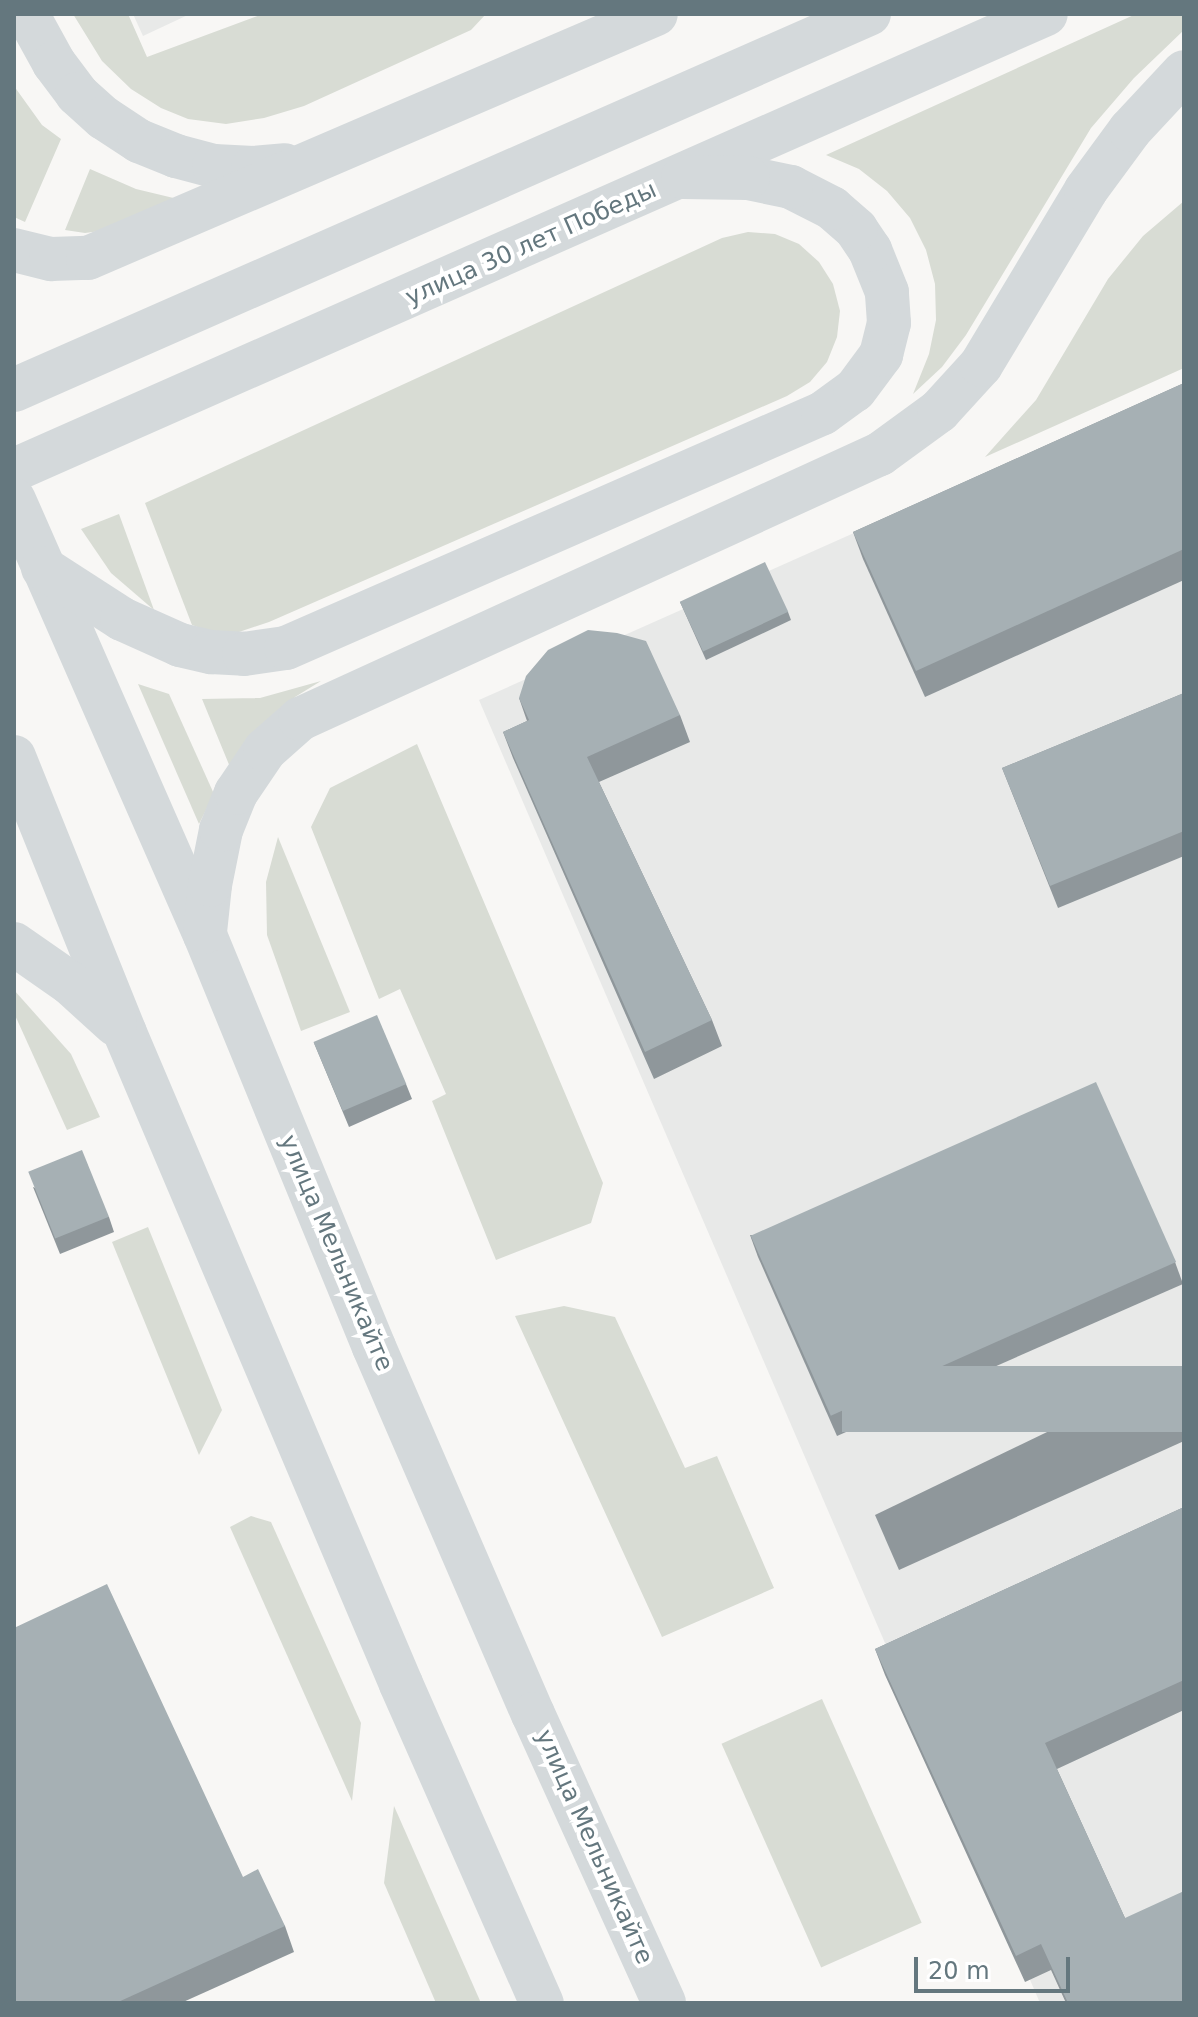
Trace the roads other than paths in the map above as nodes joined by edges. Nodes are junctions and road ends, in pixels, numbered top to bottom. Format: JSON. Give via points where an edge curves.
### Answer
{"nodes":[{"id":1,"x":27,"y":14,"type":"edge"},
{"id":2,"x":656,"y":14,"type":"edge"},
{"id":3,"x":869,"y":14,"type":"edge"},
{"id":4,"x":1046,"y":14,"type":"edge"},
{"id":5,"x":1184,"y":72,"type":"edge"},
{"id":6,"x":330,"y":155,"type":"junction"},
{"id":7,"x":683,"y":177,"type":"junction"},
{"id":8,"x":14,"y":250,"type":"edge"},
{"id":9,"x":14,"y":390,"type":"edge"},
{"id":10,"x":14,"y":470,"type":"edge"},
{"id":11,"x":14,"y":500,"type":"edge"},
{"id":12,"x":43,"y":568,"type":"junction"},
{"id":13,"x":14,"y":757,"type":"edge"},
{"id":14,"x":205,"y":935,"type":"junction"},
{"id":15,"x":14,"y":944,"type":"edge"},
{"id":16,"x":125,"y":1033,"type":"junction"},
{"id":17,"x":542,"y":2003,"type":"edge"},
{"id":18,"x":664,"y":2003,"type":"edge"}],
"edges":[{"from":1,"to":6,"type":"street","via":[[77,94],[139,141],[214,166],[279,166]]},
{"from":2,"to":6,"type":"street"},
{"from":3,"to":9,"type":"street"},
{"from":4,"to":7,"type":"street","name":"улица 30 лет Победы"},
{"from":5,"to":14,"type":"street","via":[[1130,130],[1086,190],[981,365],[939,411],[880,454],[300,719],[265,750],[221,830]]},
{"from":6,"to":8,"type":"street","via":[[88,258],[51,259]]},
{"from":7,"to":10,"type":"street","name":"улица 30 лет Победы"},
{"from":7,"to":12,"type":"street","via":[[748,178],[791,187],[832,208],[870,250],[887,292],[889,323],[881,355],[855,390],[823,413],[286,648],[244,654],[180,645],[122,619]]},
{"from":11,"to":12,"type":"street","name":"улица Мельникайте"},
{"from":12,"to":14,"type":"street","name":"улица Мельникайте"},
{"from":13,"to":16,"type":"street"},
{"from":14,"to":18,"type":"street","name":"улица Мельникайте","via":[[374,1347]]},
{"from":15,"to":16,"type":"street","via":[[70,983]]},
{"from":16,"to":17,"type":"street"}]}
